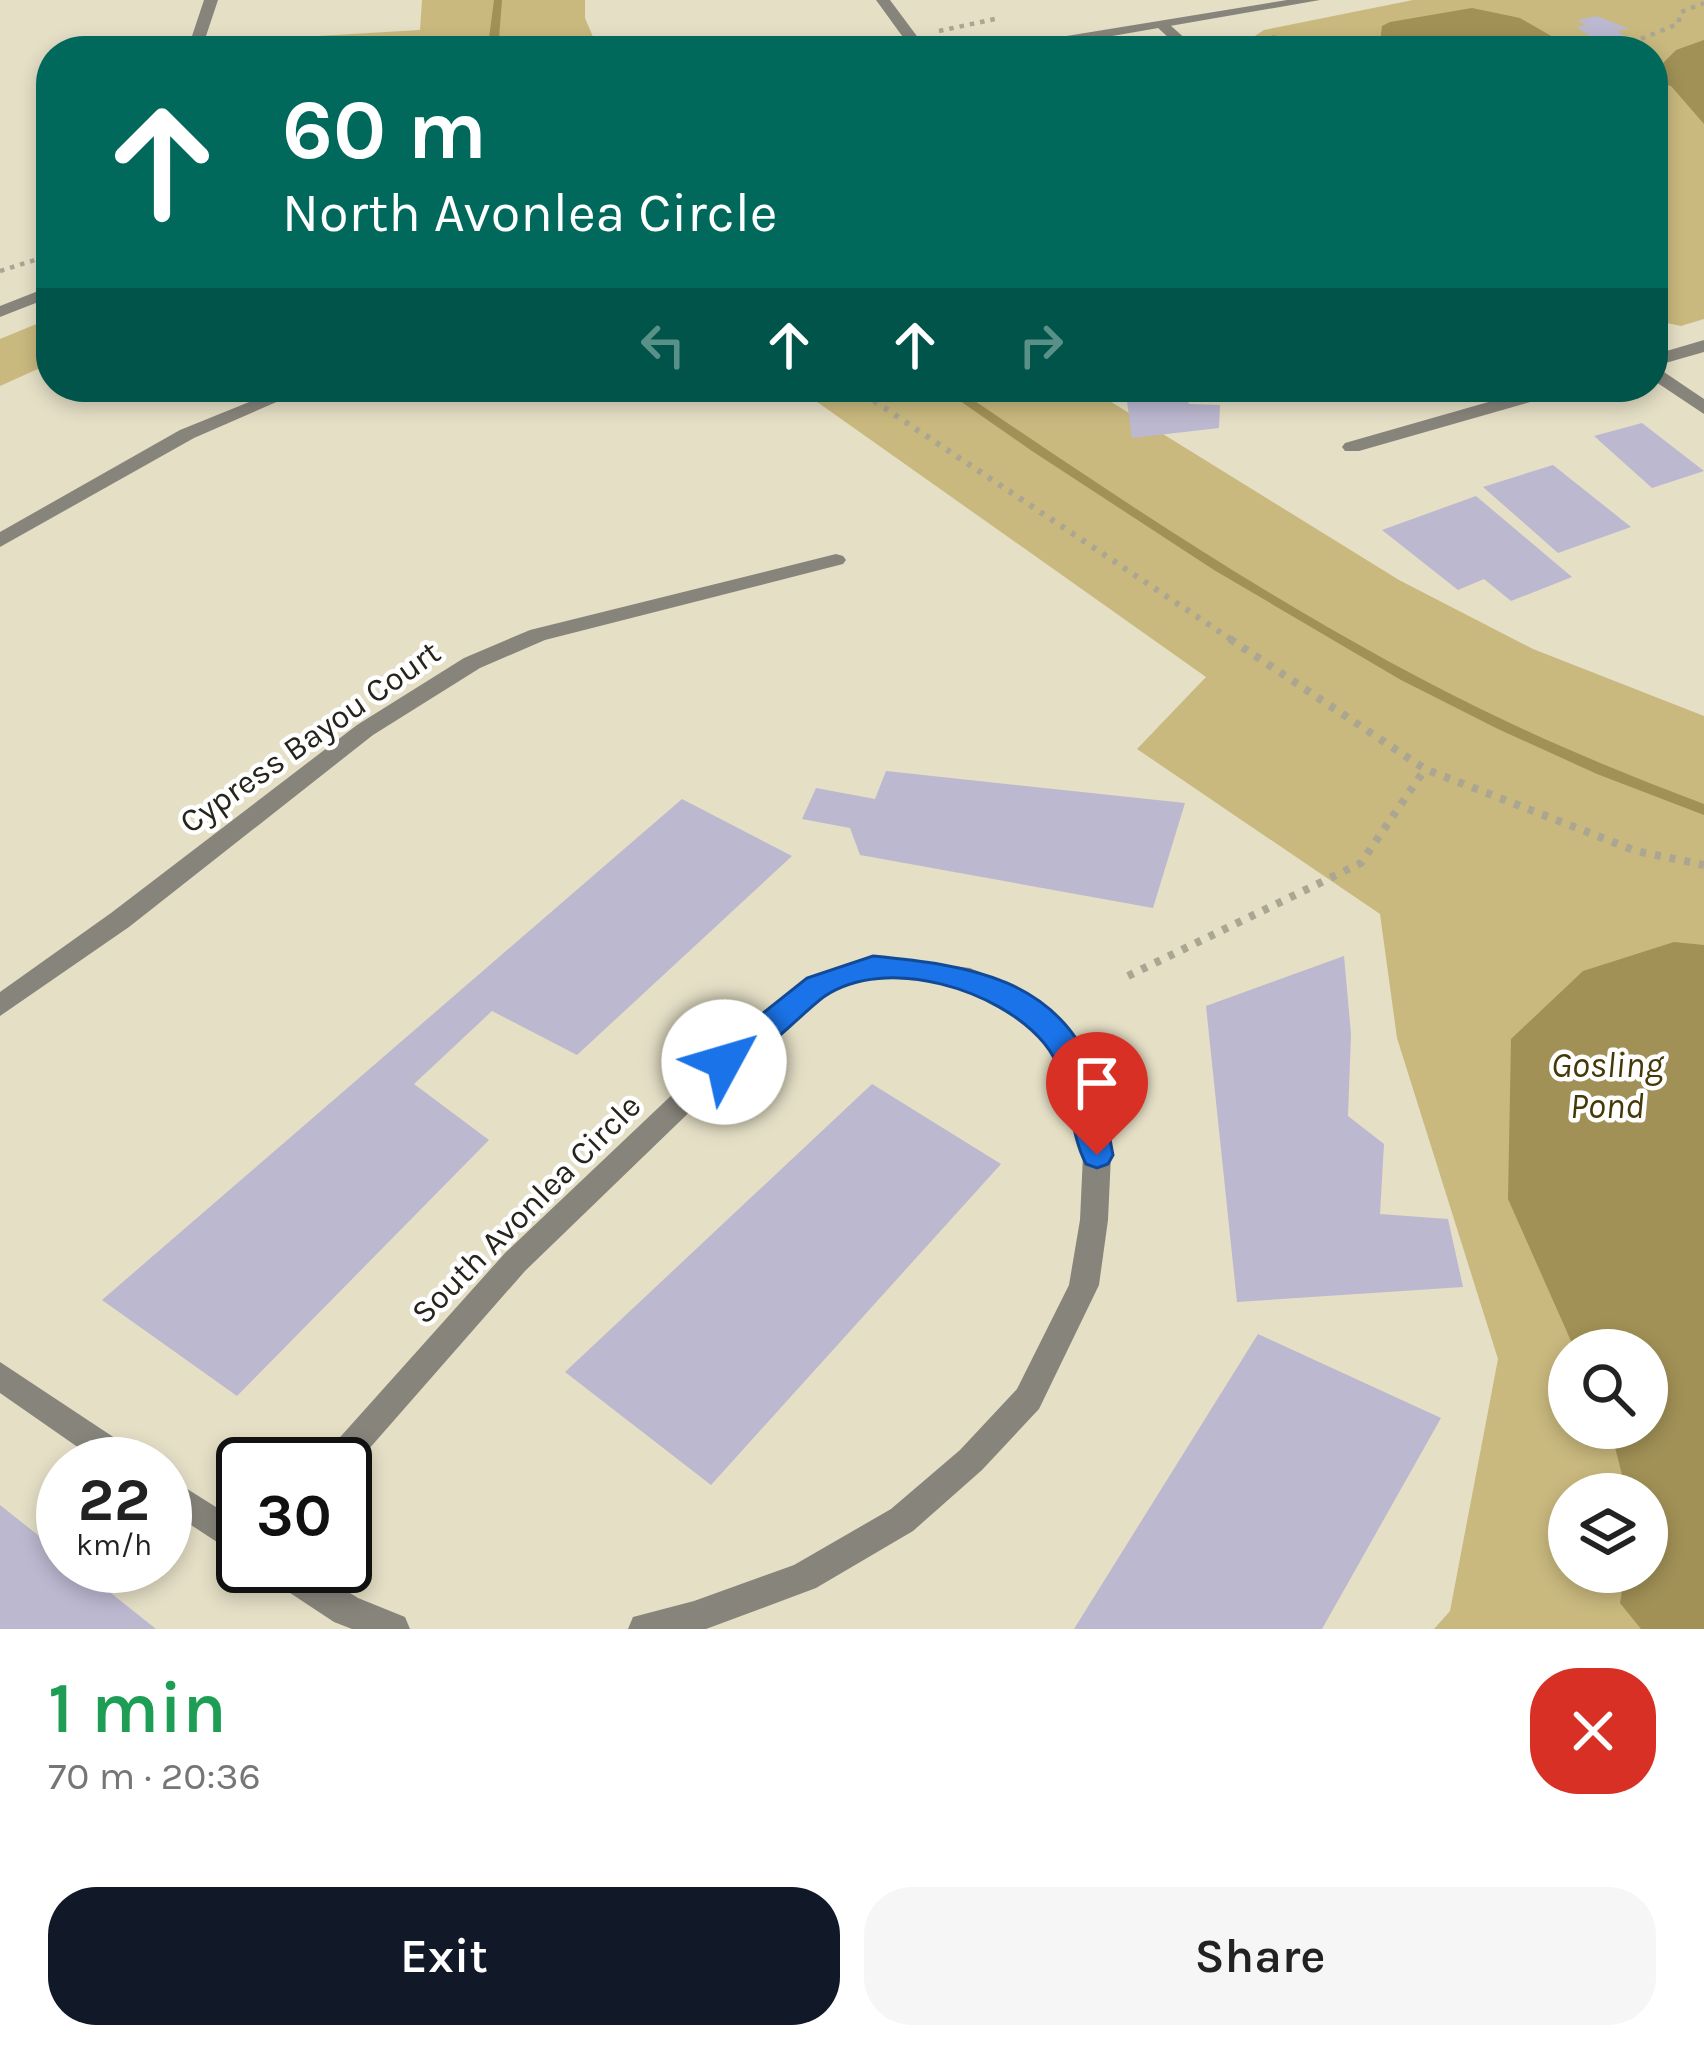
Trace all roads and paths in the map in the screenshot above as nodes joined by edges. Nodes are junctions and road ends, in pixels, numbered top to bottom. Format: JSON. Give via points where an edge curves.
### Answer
{"nodes":[{"id":1,"x":212,"y":0,"type":"edge"},
{"id":2,"x":884,"y":0,"type":"edge"},
{"id":3,"x":1313,"y":0,"type":"edge"},
{"id":4,"x":1704,"y":3,"type":"edge"},
{"id":5,"x":1164,"y":28,"type":"junction"},
{"id":6,"x":199,"y":36,"type":"edge"},
{"id":7,"x":909,"y":36,"type":"edge"},
{"id":8,"x":1107,"y":36,"type":"edge"},
{"id":9,"x":1174,"y":36,"type":"edge"},
{"id":10,"x":1656,"y":36,"type":"edge"},
{"id":11,"x":36,"y":260,"type":"edge"},
{"id":12,"x":0,"y":271,"type":"edge"},
{"id":13,"x":36,"y":297,"type":"edge"},
{"id":14,"x":0,"y":312,"type":"edge"},
{"id":15,"x":1704,"y":346,"type":"edge"},
{"id":16,"x":1668,"y":357,"type":"edge"},
{"id":17,"x":1668,"y":382,"type":"edge"},
{"id":18,"x":266,"y":402,"type":"edge"},
{"id":19,"x":875,"y":402,"type":"edge"},
{"id":20,"x":1510,"y":402,"type":"edge"},
{"id":21,"x":1704,"y":408,"type":"edge"},
{"id":22,"x":1352,"y":447,"type":"dead end"},
{"id":23,"x":0,"y":541,"type":"edge"},
{"id":24,"x":836,"y":560,"type":"dead end"},
{"id":25,"x":1425,"y":769,"type":"junction"},
{"id":26,"x":1704,"y":865,"type":"edge"},
{"id":27,"x":1128,"y":976,"type":"dead end"},
{"id":28,"x":0,"y":1006,"type":"edge"},
{"id":29,"x":0,"y":1376,"type":"edge"},
{"id":30,"x":89,"y":1437,"type":"edge"},
{"id":31,"x":360,"y":1437,"type":"edge"},
{"id":32,"x":320,"y":1593,"type":"edge"},
{"id":33,"x":392,"y":1629,"type":"edge"},
{"id":34,"x":644,"y":1629,"type":"edge"}],
"edges":[{"from":1,"to":6,"type":"street"},
{"from":2,"to":7,"type":"street"},
{"from":3,"to":5,"type":"street"},
{"from":4,"to":10,"type":"path"},
{"from":5,"to":8,"type":"street"},
{"from":5,"to":9,"type":"street"},
{"from":11,"to":12,"type":"path"},
{"from":13,"to":14,"type":"street"},
{"from":15,"to":16,"type":"street"},
{"from":17,"to":21,"type":"street"},
{"from":18,"to":23,"type":"street","via":[[188,434]]},
{"from":19,"to":25,"type":"path"},
{"from":20,"to":22,"type":"street"},
{"from":24,"to":28,"type":"street","name":"Cypress Bayou Court","via":[[538,635],[472,663],[365,730]]},
{"from":25,"to":26,"type":"path","via":[[1636,851]]},
{"from":25,"to":27,"type":"path","via":[[1360,863]]},
{"from":29,"to":30,"type":"street"},
{"from":31,"to":34,"type":"street","name":"South Avonlea Circle","via":[[515,1262],[724,1062],[818,986],[873,967],[961,975],[1013,998],[1055,1035],[1082,1079],[1097,1155],[1084,1285],[1028,1399],[902,1520],[804,1577]]},
{"from":32,"to":33,"type":"street"}]}
